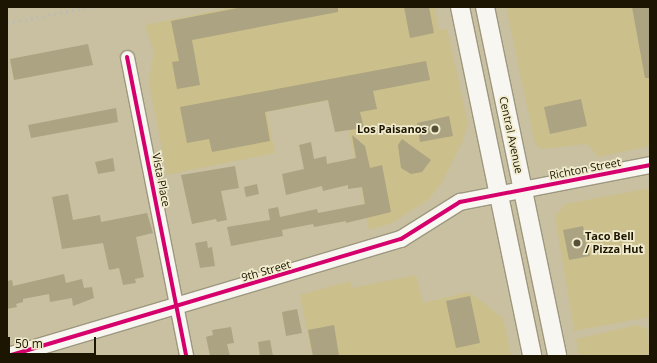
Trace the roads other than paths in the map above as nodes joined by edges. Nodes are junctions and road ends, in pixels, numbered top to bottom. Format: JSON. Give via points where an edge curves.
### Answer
{"nodes":[{"id":1,"x":460,"y":7,"type":"edge"},
{"id":2,"x":485,"y":7,"type":"edge"},
{"id":3,"x":127,"y":57,"type":"dead end"},
{"id":4,"x":650,"y":165,"type":"edge"},
{"id":5,"x":522,"y":190,"type":"junction"},
{"id":6,"x":498,"y":194,"type":"junction"},
{"id":7,"x":177,"y":306,"type":"junction"},
{"id":8,"x":8,"y":356,"type":"edge"},
{"id":9,"x":186,"y":356,"type":"edge"},
{"id":10,"x":532,"y":356,"type":"edge"},
{"id":11,"x":558,"y":356,"type":"edge"}],
"edges":[{"from":1,"to":6,"type":"main road"},
{"from":2,"to":5,"type":"main road","name":"Central Avenue"},
{"from":3,"to":7,"type":"street","name":"Vista Place"},
{"from":4,"to":5,"type":"street","name":"Richton Street"},
{"from":5,"to":6,"type":"street","name":"9th Street"},
{"from":5,"to":11,"type":"main road","name":"Central Avenue"},
{"from":6,"to":7,"type":"street","name":"9th Street","via":[[460,202],[401,240]]},
{"from":6,"to":10,"type":"main road"},
{"from":7,"to":8,"type":"street","name":"9th Street"},
{"from":7,"to":9,"type":"street","name":"Vista Place"}]}
